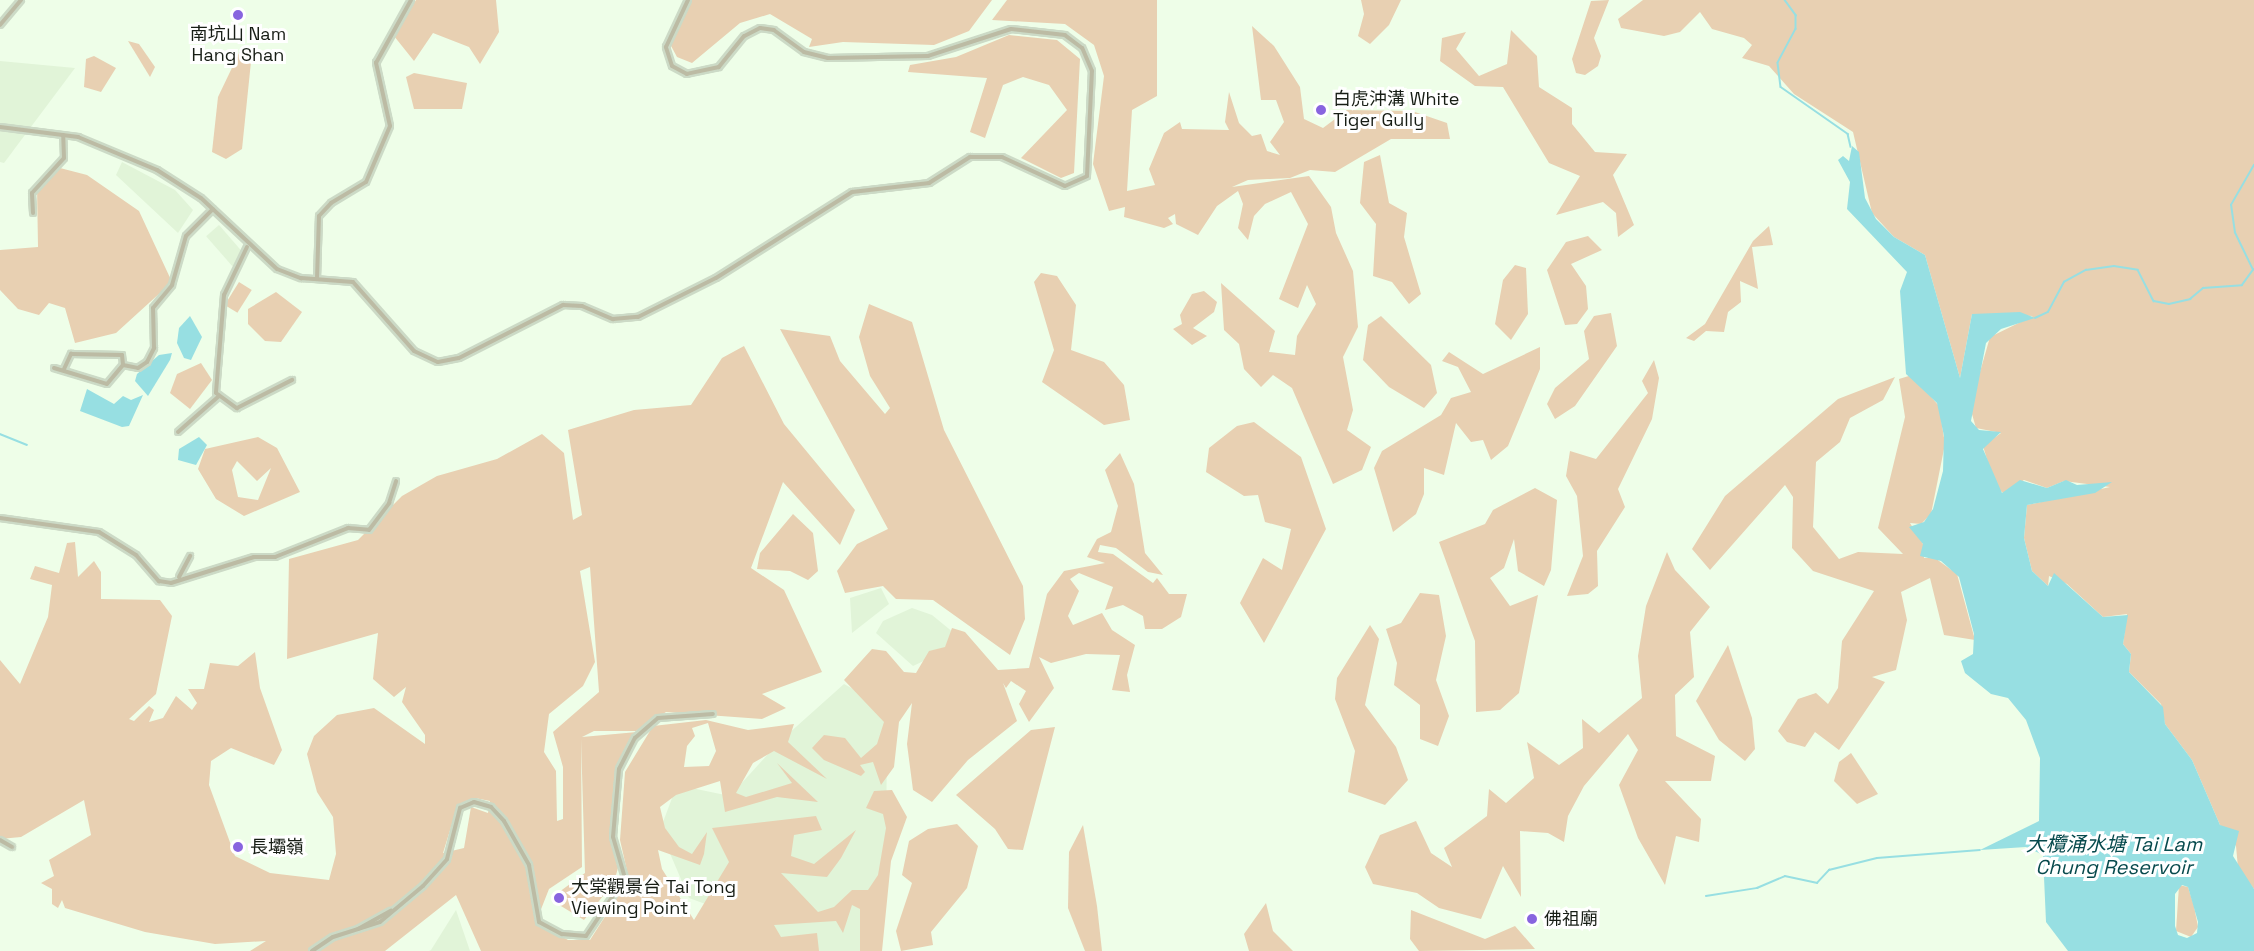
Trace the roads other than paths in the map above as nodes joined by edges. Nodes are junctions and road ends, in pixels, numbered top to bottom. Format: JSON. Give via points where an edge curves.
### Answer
{"nodes":[{"id":1,"x":21,"y":0,"type":"edge"},
{"id":2,"x":411,"y":0,"type":"edge"},
{"id":3,"x":687,"y":0,"type":"edge"},
{"id":4,"x":0,"y":25,"type":"edge"},
{"id":5,"x":0,"y":127,"type":"edge"},
{"id":6,"x":63,"y":135,"type":"junction"},
{"id":7,"x":213,"y":209,"type":"junction"},
{"id":8,"x":33,"y":213,"type":"dead end"},
{"id":9,"x":247,"y":246,"type":"junction"},
{"id":10,"x":317,"y":279,"type":"junction"},
{"id":11,"x":123,"y":365,"type":"junction"},
{"id":12,"x":54,"y":368,"type":"dead end"},
{"id":13,"x":64,"y":369,"type":"junction"},
{"id":14,"x":292,"y":380,"type":"dead end"},
{"id":15,"x":219,"y":396,"type":"junction"},
{"id":16,"x":178,"y":432,"type":"dead end"},
{"id":17,"x":396,"y":481,"type":"dead end"},
{"id":18,"x":0,"y":518,"type":"edge"},
{"id":19,"x":190,"y":556,"type":"dead end"},
{"id":20,"x":178,"y":577,"type":"junction"},
{"id":21,"x":713,"y":714,"type":"dead end"},
{"id":22,"x":0,"y":840,"type":"edge"},
{"id":23,"x":12,"y":847,"type":"dead end"},
{"id":24,"x":312,"y":951,"type":"edge"}],
"edges":[{"from":1,"to":4,"type":"street"},
{"from":2,"to":10,"type":"street","via":[[376,63],[390,126],[366,182],[331,203],[319,216]]},
{"from":3,"to":10,"type":"street","via":[[666,47],[672,66],[687,74],[719,67],[744,36],[760,28],[774,30],[804,52],[828,58],[924,57],[1011,29],[1065,36],[1082,48],[1092,71],[1087,176],[1068,186],[1002,157],[970,156],[929,183],[852,192],[716,278],[638,317],[618,320],[563,305],[449,362],[419,354],[353,282]]},
{"from":5,"to":6,"type":"street"},
{"from":6,"to":7,"type":"street","via":[[157,170]]},
{"from":6,"to":8,"type":"street","via":[[64,158],[32,194]]},
{"from":7,"to":9,"type":"street"},
{"from":7,"to":11,"type":"street","via":[[186,236],[172,285],[153,308],[154,348],[147,362],[138,368]]},
{"from":9,"to":10,"type":"street","via":[[282,272]]},
{"from":9,"to":15,"type":"street","via":[[224,295]]},
{"from":11,"to":13,"type":"street","via":[[107,384]]},
{"from":11,"to":13,"type":"street","via":[[122,355],[70,354]]},
{"from":12,"to":13,"type":"street"},
{"from":14,"to":15,"type":"street","via":[[237,408]]},
{"from":15,"to":16,"type":"street"},
{"from":17,"to":20,"type":"street","via":[[389,503],[369,530],[348,528],[275,557],[254,558],[198,578]]},
{"from":18,"to":20,"type":"street","via":[[99,532],[136,555],[162,582]]},
{"from":19,"to":20,"type":"street"},
{"from":21,"to":24,"type":"street","via":[[658,718],[635,738],[619,769],[613,837],[625,878],[586,936],[562,934],[537,920],[530,865],[504,821],[485,803],[460,808],[447,859],[396,908]]},
{"from":22,"to":23,"type":"street"}]}
